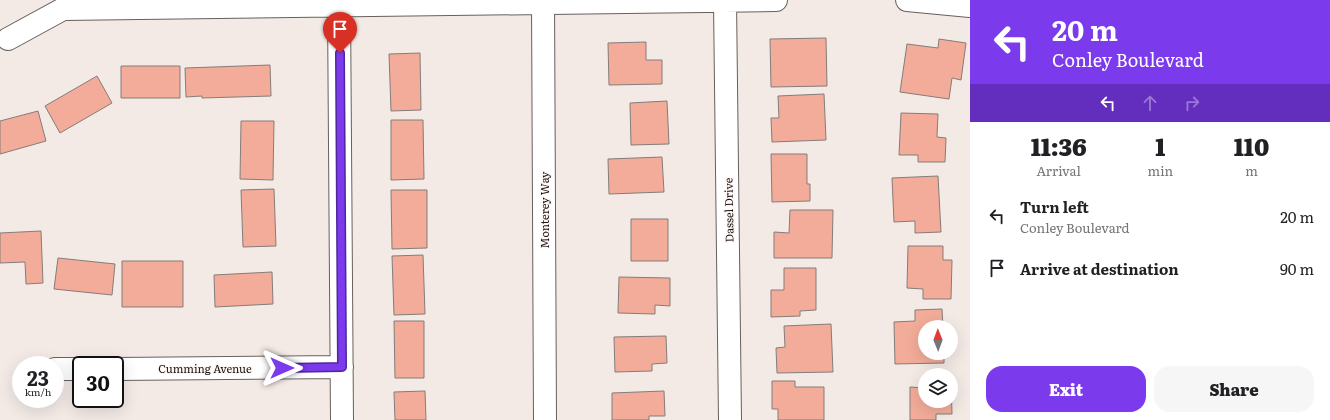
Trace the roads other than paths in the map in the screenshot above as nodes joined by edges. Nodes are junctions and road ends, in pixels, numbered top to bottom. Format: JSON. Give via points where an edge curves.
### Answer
{"nodes":[{"id":1,"x":776,"y":0,"type":"edge"},
{"id":2,"x":907,"y":0,"type":"edge"},
{"id":3,"x":543,"y":1,"type":"edge"},
{"id":4,"x":725,"y":1,"type":"edge"},
{"id":5,"x":339,"y":6,"type":"junction"},
{"id":6,"x":970,"y":6,"type":"edge"},
{"id":7,"x":8,"y":39,"type":"dead end"},
{"id":8,"x":342,"y":367,"type":"junction"},
{"id":9,"x":124,"y":369,"type":"edge"},
{"id":10,"x":342,"y":420,"type":"edge"},
{"id":11,"x":545,"y":420,"type":"edge"},
{"id":12,"x":730,"y":420,"type":"edge"}],
"edges":[{"from":1,"to":4,"type":"street"},
{"from":2,"to":6,"type":"street"},
{"from":3,"to":4,"type":"street"},
{"from":3,"to":5,"type":"street"},
{"from":3,"to":11,"type":"street","name":"Monterey Way"},
{"from":4,"to":12,"type":"street","name":"Dassel Drive"},
{"from":5,"to":7,"type":"street","via":[[63,9]]},
{"from":5,"to":8,"type":"street"},
{"from":8,"to":9,"type":"street","name":"Cumming Avenue"},
{"from":8,"to":10,"type":"street"}]}
